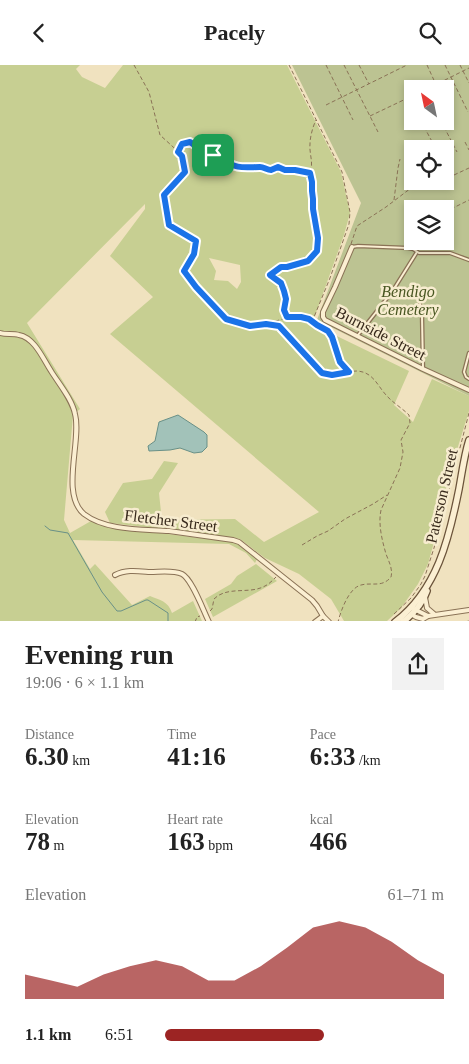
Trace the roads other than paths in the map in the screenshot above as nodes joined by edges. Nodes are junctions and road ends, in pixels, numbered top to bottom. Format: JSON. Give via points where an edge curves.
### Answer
{"nodes":[{"id":1,"x":352,"y":247,"type":"joint"},
{"id":2,"x":417,"y":252,"type":"junction"},
{"id":3,"x":469,"y":260,"type":"edge"},
{"id":4,"x":420,"y":304,"type":"dead end"},
{"id":5,"x":0,"y":333,"type":"edge"},
{"id":6,"x":357,"y":337,"type":"junction"},
{"id":7,"x":469,"y":353,"type":"edge"},
{"id":8,"x":423,"y":369,"type":"junction"},
{"id":9,"x":469,"y":379,"type":"edge"},
{"id":10,"x":469,"y":390,"type":"edge"},
{"id":11,"x":469,"y":440,"type":"edge"},
{"id":12,"x":468,"y":451,"type":"edge"},
{"id":13,"x":116,"y":575,"type":"dead end"},
{"id":14,"x":430,"y":582,"type":"junction"},
{"id":15,"x":425,"y":597,"type":"junction"},
{"id":16,"x":411,"y":610,"type":"junction"},
{"id":17,"x":469,"y":610,"type":"edge"},
{"id":18,"x":434,"y":615,"type":"junction"},
{"id":19,"x":323,"y":616,"type":"junction"},
{"id":20,"x":428,"y":616,"type":"junction"},
{"id":21,"x":423,"y":619,"type":"junction"},
{"id":22,"x":209,"y":621,"type":"edge"},
{"id":23,"x":315,"y":621,"type":"edge"},
{"id":24,"x":329,"y":621,"type":"edge"},
{"id":25,"x":398,"y":621,"type":"edge"},
{"id":26,"x":415,"y":621,"type":"edge"}],
"edges":[{"from":1,"to":2,"type":"lane","via":[[408,248]]},
{"from":1,"to":6,"type":"street","name":"Burnside Street","via":[[323,315],[328,322]]},
{"from":2,"to":3,"type":"lane","via":[[450,253]]},
{"from":2,"to":6,"type":"lane"},
{"from":4,"to":8,"type":"lane"},
{"from":5,"to":19,"type":"street","name":"Fletcher Street","via":[[18,334],[33,344],[75,413],[73,489],[76,504],[82,512],[112,526],[233,540],[312,600]]},
{"from":6,"to":8,"type":"street","name":"Burnside Street"},
{"from":7,"to":9,"type":"lane","via":[[464,373]]},
{"from":8,"to":10,"type":"street","name":"Burnside Street"},
{"from":11,"to":12,"type":"street","name":"Paterson Street"},
{"from":12,"to":14,"type":"street","name":"Paterson Street","via":[[450,531]]},
{"from":13,"to":22,"type":"street","via":[[130,571],[182,574]]},
{"from":14,"to":15,"type":"street"},
{"from":14,"to":16,"type":"street","name":"Paterson Street"},
{"from":15,"to":16,"type":"street"},
{"from":15,"to":18,"type":"street","via":[[427,608]]},
{"from":16,"to":20,"type":"street"},
{"from":16,"to":21,"type":"street","via":[[416,617]]},
{"from":16,"to":25,"type":"street"},
{"from":17,"to":18,"type":"street"},
{"from":18,"to":20,"type":"street"},
{"from":19,"to":23,"type":"street"},
{"from":19,"to":24,"type":"street","name":"Fletcher Street"},
{"from":20,"to":21,"type":"street"},
{"from":21,"to":26,"type":"street"}]}
